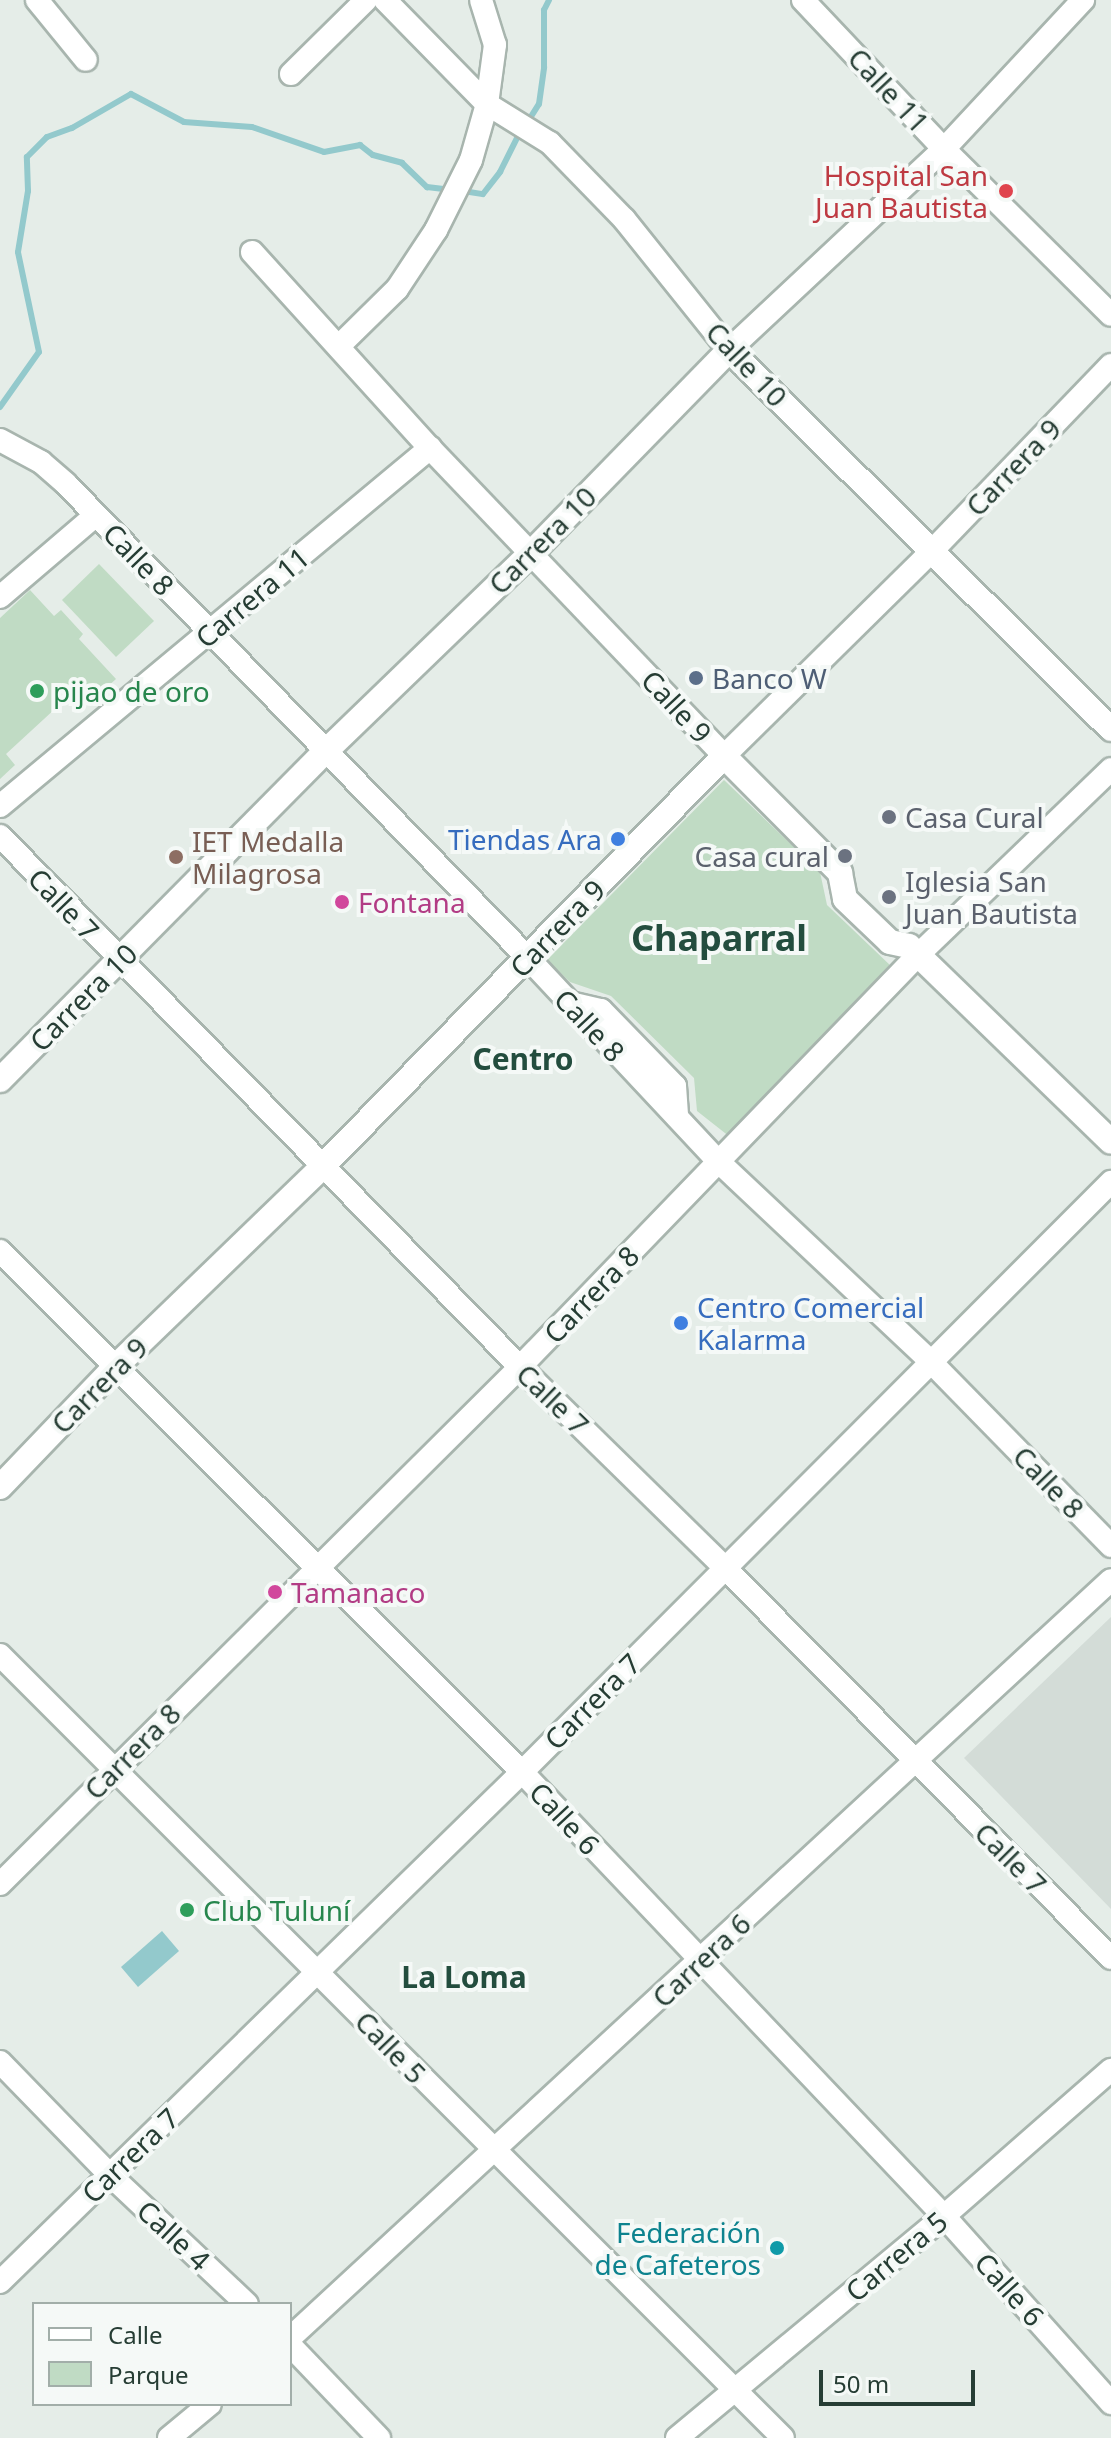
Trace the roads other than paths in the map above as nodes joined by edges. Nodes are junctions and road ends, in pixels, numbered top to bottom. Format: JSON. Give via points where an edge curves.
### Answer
{"nodes":[{"id":1,"x":37,"y":0,"type":"edge"},
{"id":2,"x":366,"y":0,"type":"edge"},
{"id":3,"x":385,"y":0,"type":"edge"},
{"id":4,"x":481,"y":0,"type":"edge"},
{"id":5,"x":803,"y":0,"type":"edge"},
{"id":6,"x":1083,"y":0,"type":"edge"},
{"id":7,"x":86,"y":60,"type":"dead end"},
{"id":8,"x":291,"y":74,"type":"dead end"},
{"id":9,"x":487,"y":104,"type":"junction"},
{"id":10,"x":944,"y":149,"type":"junction"},
{"id":11,"x":252,"y":252,"type":"dead end"},
{"id":12,"x":1111,"y":315,"type":"edge"},
{"id":13,"x":340,"y":345,"type":"junction"},
{"id":14,"x":729,"y":350,"type":"junction"},
{"id":15,"x":1111,"y":365,"type":"edge"},
{"id":16,"x":0,"y":440,"type":"edge"},
{"id":17,"x":430,"y":448,"type":"junction"},
{"id":18,"x":96,"y":515,"type":"junction"},
{"id":19,"x":932,"y":551,"type":"junction"},
{"id":20,"x":532,"y":552,"type":"junction"},
{"id":21,"x":0,"y":597,"type":"edge"},
{"id":22,"x":210,"y":633,"type":"junction"},
{"id":23,"x":1111,"y":729,"type":"edge"},
{"id":24,"x":326,"y":751,"type":"junction"},
{"id":25,"x":724,"y":756,"type":"junction"},
{"id":26,"x":1111,"y":769,"type":"edge"},
{"id":27,"x":0,"y":806,"type":"edge"},
{"id":28,"x":0,"y":836,"type":"edge"},
{"id":29,"x":918,"y":955,"type":"junction"},
{"id":30,"x":528,"y":958,"type":"junction"},
{"id":31,"x":119,"y":961,"type":"junction"},
{"id":32,"x":0,"y":1080,"type":"edge"},
{"id":33,"x":1111,"y":1142,"type":"edge"},
{"id":34,"x":720,"y":1163,"type":"junction"},
{"id":35,"x":324,"y":1165,"type":"junction"},
{"id":36,"x":1111,"y":1182,"type":"edge"},
{"id":37,"x":0,"y":1251,"type":"edge"},
{"id":38,"x":932,"y":1363,"type":"junction"},
{"id":39,"x":520,"y":1367,"type":"junction"},
{"id":40,"x":114,"y":1368,"type":"junction"},
{"id":41,"x":0,"y":1487,"type":"edge"},
{"id":42,"x":1111,"y":1546,"type":"edge"},
{"id":43,"x":319,"y":1566,"type":"junction"},
{"id":44,"x":724,"y":1567,"type":"junction"},
{"id":45,"x":1111,"y":1580,"type":"edge"},
{"id":46,"x":0,"y":1655,"type":"edge"},
{"id":47,"x":915,"y":1763,"type":"junction"},
{"id":48,"x":114,"y":1768,"type":"junction"},
{"id":49,"x":522,"y":1772,"type":"junction"},
{"id":50,"x":0,"y":1884,"type":"edge"},
{"id":51,"x":1111,"y":1958,"type":"edge"},
{"id":52,"x":699,"y":1961,"type":"junction"},
{"id":53,"x":317,"y":1971,"type":"junction"},
{"id":54,"x":0,"y":2062,"type":"edge"},
{"id":55,"x":1111,"y":2070,"type":"edge"},
{"id":56,"x":494,"y":2151,"type":"junction"},
{"id":57,"x":110,"y":2175,"type":"junction"},
{"id":58,"x":944,"y":2216,"type":"junction"},
{"id":59,"x":0,"y":2282,"type":"edge"},
{"id":60,"x":245,"y":2302,"type":"edge"},
{"id":61,"x":292,"y":2336,"type":"edge"},
{"id":62,"x":292,"y":2347,"type":"edge"},
{"id":63,"x":733,"y":2392,"type":"junction"},
{"id":64,"x":1111,"y":2403,"type":"edge"},
{"id":65,"x":208,"y":2406,"type":"edge"},
{"id":66,"x":169,"y":2438,"type":"edge"},
{"id":67,"x":379,"y":2438,"type":"edge"},
{"id":68,"x":677,"y":2438,"type":"edge"},
{"id":69,"x":783,"y":2438,"type":"edge"}],
"edges":[{"from":1,"to":7,"type":"street"},
{"from":2,"to":8,"type":"street"},
{"from":3,"to":9,"type":"street","name":"Calle 10"},
{"from":4,"to":9,"type":"street","via":[[495,45]]},
{"from":5,"to":10,"type":"street","name":"Calle 11"},
{"from":6,"to":10,"type":"street","name":"Carrera 10"},
{"from":9,"to":13,"type":"street","via":[[471,160],[436,230],[397,289]]},
{"from":9,"to":14,"type":"street","name":"Calle 10","via":[[550,143],[624,219]]},
{"from":10,"to":12,"type":"street","name":"Calle 11"},
{"from":10,"to":14,"type":"street","name":"Carrera 10"},
{"from":11,"to":13,"type":"street","name":"Calle 9"},
{"from":13,"to":17,"type":"street","name":"Calle 9"},
{"from":14,"to":19,"type":"main road","name":"Calle 10"},
{"from":14,"to":20,"type":"main road","name":"Carrera 10"},
{"from":15,"to":19,"type":"street","name":"Carrera 9"},
{"from":16,"to":18,"type":"street","name":"Calle 8","via":[[41,462]]},
{"from":17,"to":20,"type":"street","name":"Calle 9"},
{"from":17,"to":22,"type":"street","name":"Carrera 11"},
{"from":18,"to":21,"type":"street"},
{"from":18,"to":22,"type":"street","name":"Calle 8"},
{"from":19,"to":23,"type":"main road","name":"Calle 10"},
{"from":19,"to":25,"type":"street","name":"Carrera 9"},
{"from":20,"to":24,"type":"main road","name":"Carrera 10"},
{"from":20,"to":25,"type":"street","name":"Calle 9"},
{"from":22,"to":24,"type":"street","name":"Calle 8"},
{"from":22,"to":27,"type":"street","name":"Carrera 11"},
{"from":24,"to":30,"type":"street","name":"Calle 8"},
{"from":24,"to":31,"type":"main road","name":"Carrera 10"},
{"from":25,"to":29,"type":"main road","name":"Calle 9","via":[[840,873],[845,899],[890,942],[909,946]]},
{"from":25,"to":30,"type":"main road","name":"Carrera 9"},
{"from":26,"to":29,"type":"street","name":"Carrera 8"},
{"from":28,"to":31,"type":"street","name":"Calle 7"},
{"from":29,"to":33,"type":"main road","name":"Calle 9"},
{"from":29,"to":34,"type":"street","name":"Carrera 8"},
{"from":30,"to":34,"type":"street","name":"Calle 8"},
{"from":30,"to":35,"type":"main road","name":"Carrera 9"},
{"from":31,"to":32,"type":"main road","name":"Carrera 10"},
{"from":31,"to":35,"type":"street","name":"Calle 7"},
{"from":34,"to":38,"type":"street","name":"Calle 8"},
{"from":34,"to":39,"type":"street","name":"Carrera 8"},
{"from":35,"to":39,"type":"street","name":"Calle 7"},
{"from":35,"to":40,"type":"main road","name":"Carrera 9"},
{"from":36,"to":38,"type":"street","name":"Carrera 7"},
{"from":37,"to":40,"type":"street","name":"Calle 6"},
{"from":38,"to":42,"type":"street","name":"Calle 8"},
{"from":38,"to":44,"type":"street","name":"Carrera 7"},
{"from":39,"to":43,"type":"street","name":"Carrera 8"},
{"from":39,"to":44,"type":"street","name":"Calle 7"},
{"from":40,"to":41,"type":"main road","name":"Carrera 9"},
{"from":40,"to":43,"type":"street","name":"Calle 6"},
{"from":43,"to":48,"type":"street","name":"Carrera 8"},
{"from":43,"to":49,"type":"street","name":"Calle 6"},
{"from":44,"to":47,"type":"street","name":"Calle 7"},
{"from":44,"to":49,"type":"street","name":"Carrera 7"},
{"from":45,"to":47,"type":"street","name":"Carrera 6"},
{"from":46,"to":48,"type":"street","name":"Calle 5"},
{"from":47,"to":51,"type":"street","name":"Calle 7"},
{"from":47,"to":52,"type":"street","name":"Carrera 6"},
{"from":48,"to":50,"type":"street","name":"Carrera 8"},
{"from":48,"to":53,"type":"street","name":"Calle 5"},
{"from":49,"to":52,"type":"street","name":"Calle 6"},
{"from":49,"to":53,"type":"street","name":"Carrera 7"},
{"from":52,"to":56,"type":"street","name":"Carrera 6"},
{"from":52,"to":58,"type":"street","name":"Calle 6"},
{"from":53,"to":56,"type":"street","name":"Calle 5"},
{"from":53,"to":57,"type":"street","name":"Carrera 7"},
{"from":54,"to":57,"type":"street","name":"Calle 4"},
{"from":55,"to":58,"type":"street","name":"Carrera 5"},
{"from":56,"to":61,"type":"street","name":"Carrera 6"},
{"from":56,"to":63,"type":"street","name":"Calle 5"},
{"from":57,"to":59,"type":"street","name":"Carrera 7"},
{"from":57,"to":60,"type":"street","name":"Calle 4"},
{"from":58,"to":63,"type":"street","name":"Carrera 5"},
{"from":58,"to":64,"type":"street","name":"Calle 6"},
{"from":62,"to":67,"type":"street"},
{"from":63,"to":68,"type":"street","name":"Carrera 5"},
{"from":63,"to":69,"type":"street","name":"Calle 5"},
{"from":65,"to":66,"type":"street"}]}
